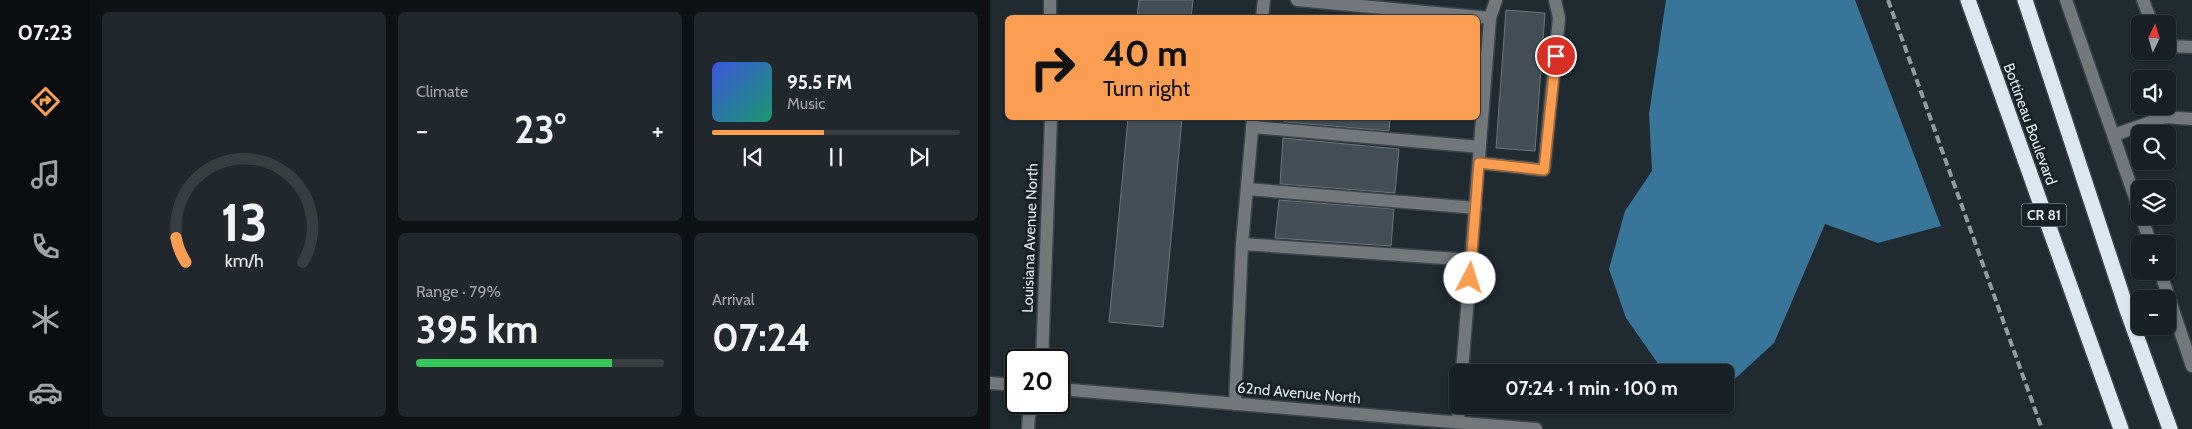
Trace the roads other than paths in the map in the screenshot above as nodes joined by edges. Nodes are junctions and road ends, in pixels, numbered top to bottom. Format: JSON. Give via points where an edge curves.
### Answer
{"nodes":[{"id":1,"x":1050,"y":0,"type":"edge"},
{"id":2,"x":1264,"y":0,"type":"edge"},
{"id":3,"x":1297,"y":0,"type":"edge"},
{"id":4,"x":1496,"y":0,"type":"edge"},
{"id":5,"x":1555,"y":0,"type":"edge"},
{"id":6,"x":1968,"y":0,"type":"edge"},
{"id":7,"x":2026,"y":0,"type":"edge"},
{"id":8,"x":2066,"y":0,"type":"edge"},
{"id":9,"x":2143,"y":0,"type":"edge"},
{"id":10,"x":1360,"y":3,"type":"edge"},
{"id":11,"x":1050,"y":15,"type":"edge"},
{"id":12,"x":1262,"y":15,"type":"edge"},
{"id":13,"x":1464,"y":15,"type":"edge"},
{"id":14,"x":2149,"y":15,"type":"edge"},
{"id":15,"x":1480,"y":17,"type":"edge"},
{"id":16,"x":1490,"y":18,"type":"junction"},
{"id":17,"x":2176,"y":46,"type":"edge"},
{"id":18,"x":2192,"y":47,"type":"edge"},
{"id":19,"x":1481,"y":84,"type":"edge"},
{"id":20,"x":2192,"y":119,"type":"edge"},
{"id":21,"x":1051,"y":120,"type":"edge"},
{"id":22,"x":1253,"y":122,"type":"edge"},
{"id":23,"x":2114,"y":135,"type":"junction"},
{"id":24,"x":1480,"y":147,"type":"junction"},
{"id":25,"x":1479,"y":163,"type":"junction"},
{"id":26,"x":2131,"y":185,"type":"edge"},
{"id":27,"x":1247,"y":189,"type":"junction"},
{"id":28,"x":1476,"y":208,"type":"junction"},
{"id":29,"x":1242,"y":244,"type":"junction"},
{"id":30,"x":1472,"y":260,"type":"junction"},
{"id":31,"x":2164,"y":280,"type":"edge"},
{"id":32,"x":2186,"y":328,"type":"edge"},
{"id":33,"x":1042,"y":349,"type":"edge"},
{"id":34,"x":1463,"y":364,"type":"edge"},
{"id":35,"x":2192,"y":366,"type":"edge"},
{"id":36,"x":990,"y":383,"type":"edge"},
{"id":37,"x":1005,"y":384,"type":"edge"},
{"id":38,"x":1070,"y":390,"type":"edge"},
{"id":39,"x":1235,"y":404,"type":"junction"},
{"id":40,"x":1030,"y":414,"type":"edge"},
{"id":41,"x":1458,"y":414,"type":"edge"},
{"id":42,"x":1458,"y":422,"type":"junction"},
{"id":43,"x":1028,"y":429,"type":"edge"},
{"id":44,"x":1536,"y":429,"type":"edge"},
{"id":45,"x":2121,"y":429,"type":"edge"},
{"id":46,"x":2170,"y":429,"type":"edge"}],
"edges":[{"from":1,"to":11,"type":"street"},
{"from":2,"to":12,"type":"street"},
{"from":3,"to":10,"type":"street"},
{"from":4,"to":16,"type":"street"},
{"from":5,"to":25,"type":"street","via":[[1559,18],[1544,170]]},
{"from":6,"to":45,"type":"highway","name":"Bottineau Boulevard","number":"CR 81"},
{"from":7,"to":46,"type":"highway","name":"Bottineau Boulevard","via":[[2126,310]]},
{"from":8,"to":23,"type":"street"},
{"from":9,"to":14,"type":"street"},
{"from":10,"to":13,"type":"street"},
{"from":15,"to":16,"type":"street"},
{"from":16,"to":19,"type":"street"},
{"from":17,"to":18,"type":"street"},
{"from":19,"to":24,"type":"street"},
{"from":20,"to":23,"type":"street","via":[[2165,117]]},
{"from":21,"to":33,"type":"street","name":"Louisiana Avenue North"},
{"from":22,"to":24,"type":"street"},
{"from":22,"to":27,"type":"street"},
{"from":23,"to":26,"type":"street"},
{"from":24,"to":25,"type":"street"},
{"from":25,"to":28,"type":"street"},
{"from":27,"to":28,"type":"street"},
{"from":27,"to":29,"type":"street"},
{"from":28,"to":30,"type":"street"},
{"from":29,"to":30,"type":"street"},
{"from":29,"to":39,"type":"street"},
{"from":30,"to":34,"type":"street"},
{"from":31,"to":32,"type":"street"},
{"from":32,"to":35,"type":"street"},
{"from":36,"to":37,"type":"street"},
{"from":38,"to":39,"type":"street","name":"62nd Avenue North"},
{"from":39,"to":42,"type":"street","name":"62nd Avenue North"},
{"from":40,"to":43,"type":"street"},
{"from":41,"to":42,"type":"street"},
{"from":42,"to":44,"type":"street","name":"62nd Avenue North"}]}
